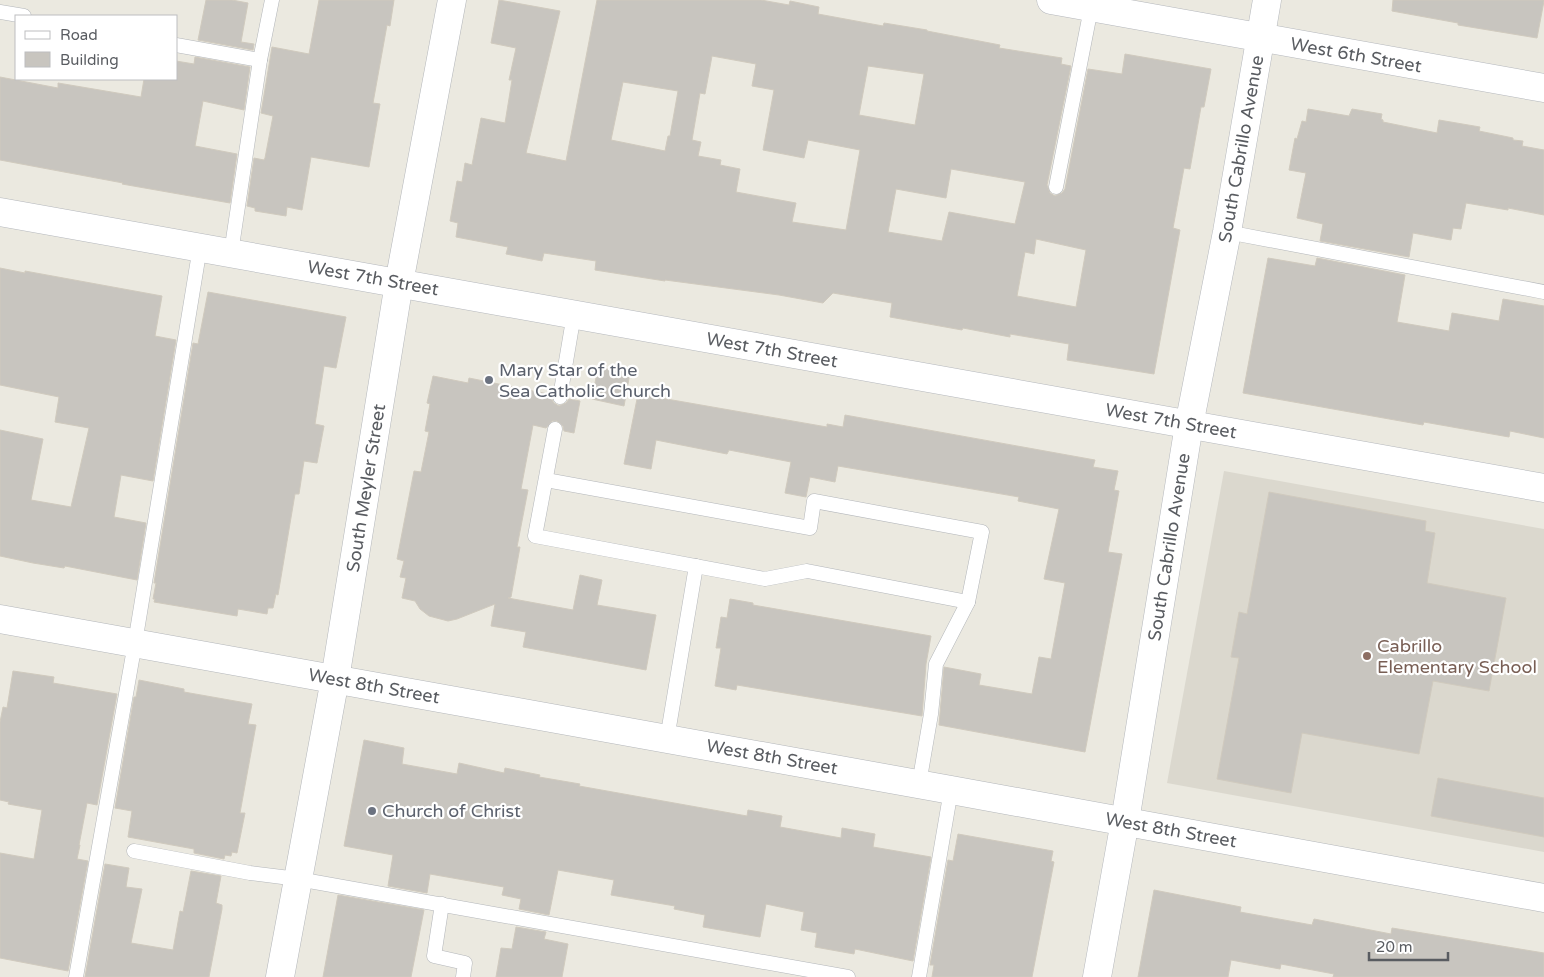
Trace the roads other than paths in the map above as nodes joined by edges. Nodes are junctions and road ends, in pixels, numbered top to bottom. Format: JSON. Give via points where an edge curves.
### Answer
{"nodes":[{"id":1,"x":272,"y":0,"type":"edge"},
{"id":2,"x":452,"y":0,"type":"edge"},
{"id":3,"x":1051,"y":0,"type":"edge"},
{"id":4,"x":1267,"y":0,"type":"edge"},
{"id":5,"x":1092,"y":4,"type":"edge"},
{"id":6,"x":0,"y":12,"type":"edge"},
{"id":7,"x":18,"y":15,"type":"edge"},
{"id":8,"x":1260,"y":38,"type":"junction"},
{"id":9,"x":178,"y":44,"type":"edge"},
{"id":10,"x":260,"y":60,"type":"junction"},
{"id":11,"x":1544,"y":88,"type":"edge"},
{"id":12,"x":1056,"y":188,"type":"dead end"},
{"id":13,"x":0,"y":212,"type":"edge"},
{"id":14,"x":1227,"y":232,"type":"junction"},
{"id":15,"x":200,"y":247,"type":"junction"},
{"id":16,"x":231,"y":253,"type":"junction"},
{"id":17,"x":399,"y":283,"type":"junction"},
{"id":18,"x":1544,"y":292,"type":"edge"},
{"id":19,"x":574,"y":314,"type":"junction"},
{"id":20,"x":560,"y":397,"type":"dead end"},
{"id":21,"x":1189,"y":424,"type":"junction"},
{"id":22,"x":555,"y":429,"type":"dead end"},
{"id":23,"x":546,"y":480,"type":"junction"},
{"id":24,"x":1544,"y":488,"type":"edge"},
{"id":25,"x":696,"y":566,"type":"junction"},
{"id":26,"x":968,"y":602,"type":"junction"},
{"id":27,"x":0,"y":619,"type":"edge"},
{"id":28,"x":135,"y":643,"type":"junction"},
{"id":29,"x":335,"y":679,"type":"junction"},
{"id":30,"x":667,"y":739,"type":"junction"},
{"id":31,"x":920,"y":784,"type":"junction"},
{"id":32,"x":951,"y":790,"type":"junction"},
{"id":33,"x":1125,"y":821,"type":"junction"},
{"id":34,"x":134,"y":851,"type":"dead end"},
{"id":35,"x":298,"y":879,"type":"junction"},
{"id":36,"x":1544,"y":898,"type":"edge"},
{"id":37,"x":442,"y":904,"type":"junction"},
{"id":38,"x":76,"y":977,"type":"edge"},
{"id":39,"x":280,"y":977,"type":"edge"},
{"id":40,"x":463,"y":977,"type":"edge"},
{"id":41,"x":848,"y":977,"type":"edge"},
{"id":42,"x":919,"y":977,"type":"edge"},
{"id":43,"x":1097,"y":977,"type":"edge"}],
"edges":[{"from":1,"to":10,"type":"lane"},
{"from":2,"to":17,"type":"street","name":"South Meyler Street"},
{"from":3,"to":5,"type":"street","name":"West 6th Street"},
{"from":4,"to":8,"type":"street","name":"South Cabrillo Avenue"},
{"from":5,"to":8,"type":"street","name":"West 6th Street"},
{"from":5,"to":12,"type":"lane"},
{"from":6,"to":7,"type":"lane"},
{"from":8,"to":11,"type":"street","name":"West 6th Street"},
{"from":8,"to":14,"type":"street","name":"South Cabrillo Avenue"},
{"from":9,"to":10,"type":"lane"},
{"from":10,"to":16,"type":"lane"},
{"from":13,"to":15,"type":"street","name":"West 7th Street"},
{"from":14,"to":18,"type":"lane"},
{"from":14,"to":21,"type":"street","name":"South Cabrillo Avenue"},
{"from":15,"to":16,"type":"street","name":"West 7th Street"},
{"from":15,"to":28,"type":"lane"},
{"from":16,"to":17,"type":"street","name":"West 7th Street"},
{"from":17,"to":19,"type":"street","name":"West 7th Street"},
{"from":17,"to":29,"type":"street","name":"South Meyler Street"},
{"from":19,"to":20,"type":"lane"},
{"from":19,"to":21,"type":"street","name":"West 7th Street"},
{"from":21,"to":24,"type":"street","name":"West 7th Street"},
{"from":21,"to":33,"type":"street","name":"South Cabrillo Avenue"},
{"from":22,"to":23,"type":"lane"},
{"from":23,"to":25,"type":"lane","via":[[535,536]]},
{"from":23,"to":26,"type":"lane","via":[[810,528],[814,501],[982,532]]},
{"from":25,"to":26,"type":"lane","via":[[765,579],[807,570]]},
{"from":25,"to":30,"type":"lane"},
{"from":26,"to":31,"type":"lane","via":[[936,664]]},
{"from":27,"to":28,"type":"street","name":"West 8th Street"},
{"from":28,"to":29,"type":"street","name":"West 8th Street"},
{"from":28,"to":38,"type":"lane"},
{"from":29,"to":30,"type":"street","name":"West 8th Street"},
{"from":29,"to":35,"type":"street","name":"South Meyler Street"},
{"from":30,"to":31,"type":"street","name":"West 8th Street"},
{"from":31,"to":32,"type":"street","name":"West 8th Street"},
{"from":32,"to":33,"type":"street","name":"West 8th Street"},
{"from":32,"to":42,"type":"lane"},
{"from":33,"to":36,"type":"street","name":"West 8th Street"},
{"from":33,"to":43,"type":"street","name":"South Cabrillo Avenue"},
{"from":34,"to":35,"type":"lane"},
{"from":35,"to":37,"type":"lane"},
{"from":35,"to":39,"type":"street","name":"South Meyler Street"},
{"from":37,"to":40,"type":"lane","via":[[434,956],[465,963]]},
{"from":37,"to":41,"type":"lane"}]}
